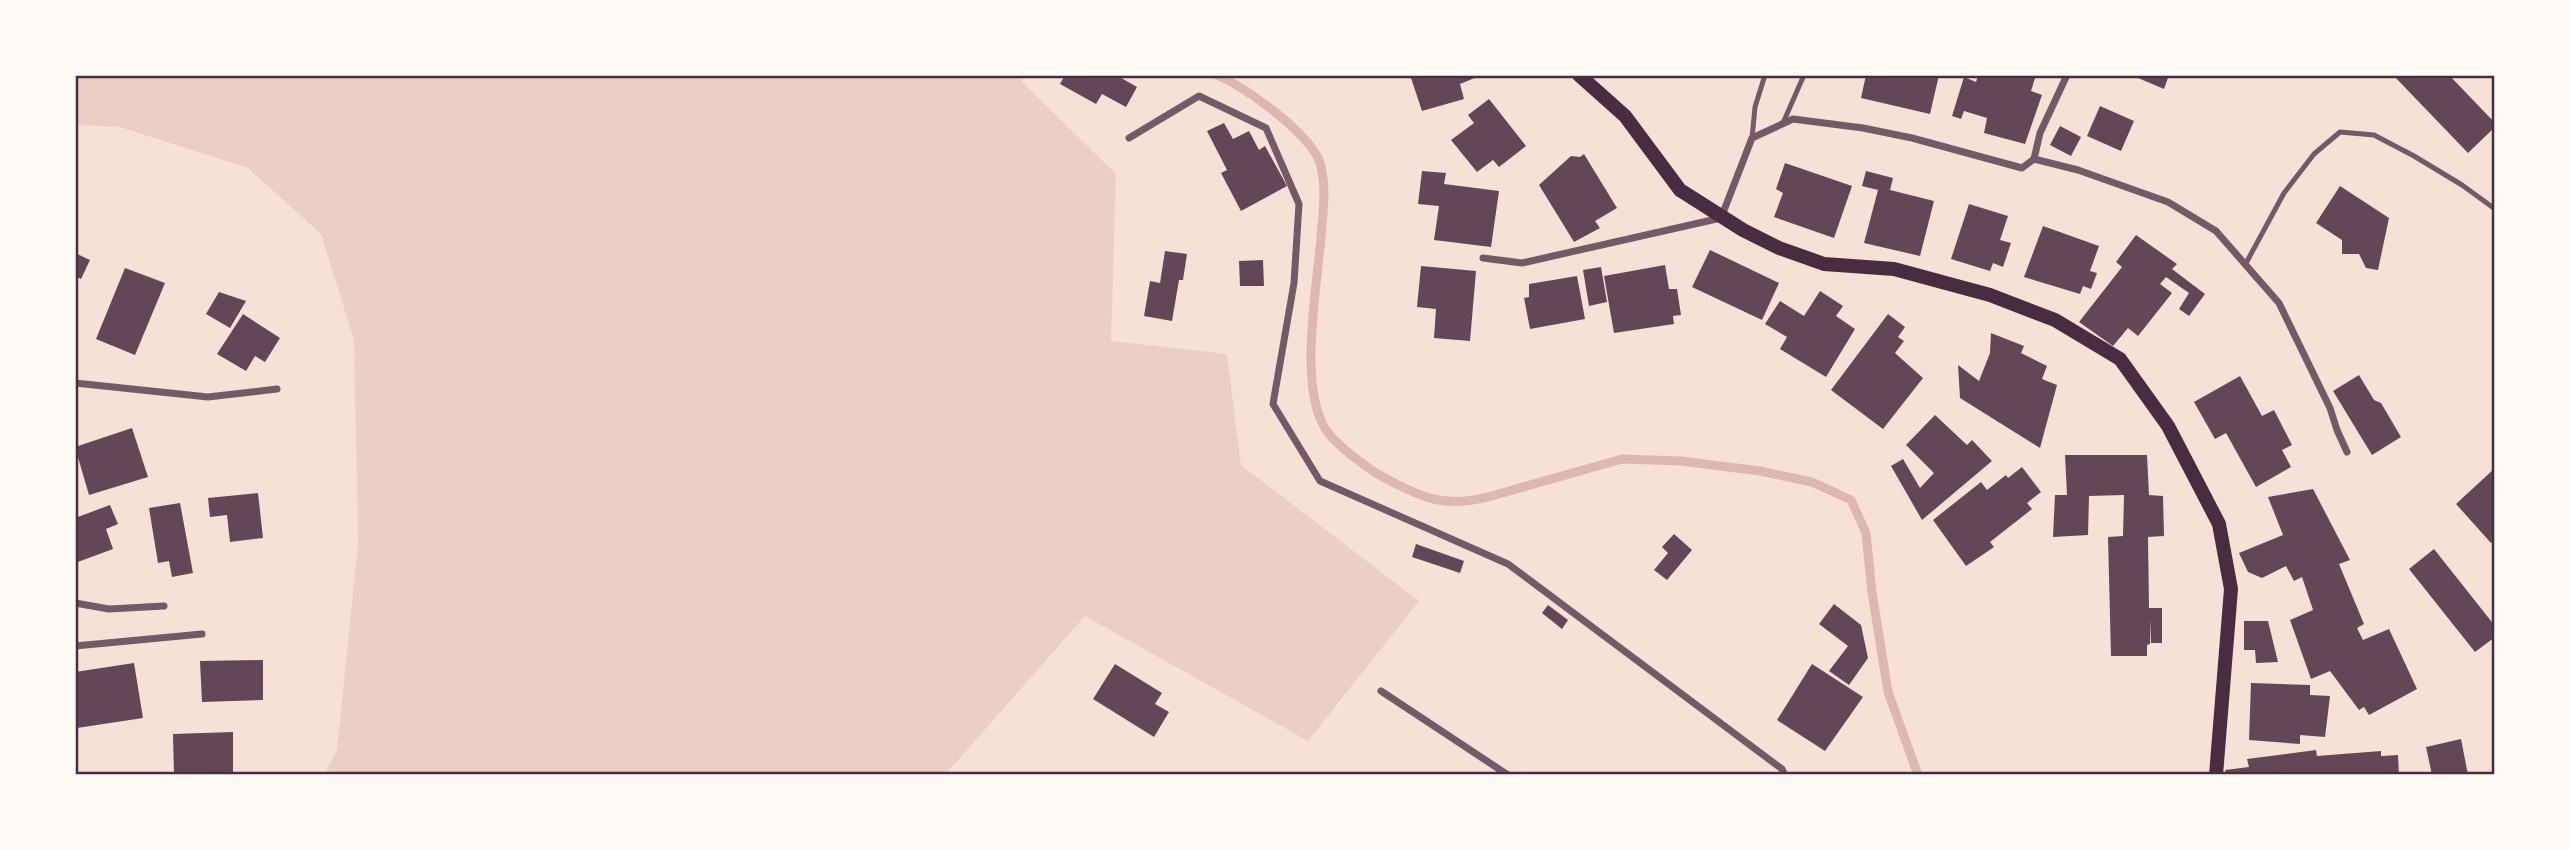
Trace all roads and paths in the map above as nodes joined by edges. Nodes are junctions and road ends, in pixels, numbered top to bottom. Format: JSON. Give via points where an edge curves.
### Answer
{"nodes":[{"id":1,"x":1579,"y":75,"type":"edge"},
{"id":2,"x":1765,"y":75,"type":"edge"},
{"id":3,"x":1804,"y":75,"type":"edge"},
{"id":4,"x":2067,"y":75,"type":"edge"},
{"id":5,"x":1783,"y":123,"type":"junction"},
{"id":6,"x":1129,"y":138,"type":"dead end"},
{"id":7,"x":1752,"y":138,"type":"junction"},
{"id":8,"x":2034,"y":159,"type":"junction"},
{"id":9,"x":2495,"y":209,"type":"edge"},
{"id":10,"x":1721,"y":218,"type":"junction"},
{"id":11,"x":1483,"y":258,"type":"dead end"},
{"id":12,"x":2245,"y":265,"type":"junction"},
{"id":13,"x":75,"y":383,"type":"edge"},
{"id":14,"x":277,"y":389,"type":"dead end"},
{"id":15,"x":2347,"y":452,"type":"dead end"},
{"id":16,"x":75,"y":603,"type":"edge"},
{"id":17,"x":164,"y":606,"type":"dead end"},
{"id":18,"x":202,"y":634,"type":"dead end"},
{"id":19,"x":75,"y":646,"type":"edge"},
{"id":20,"x":1381,"y":691,"type":"dead end"},
{"id":21,"x":1508,"y":775,"type":"edge"},
{"id":22,"x":1785,"y":775,"type":"edge"},
{"id":23,"x":2216,"y":775,"type":"edge"}],
"edges":[{"from":1,"to":10,"type":"main road","via":[[1625,116],[1680,190]]},
{"from":2,"to":7,"type":"lane"},
{"from":3,"to":5,"type":"lane"},
{"from":4,"to":8,"type":"street","via":[[2040,133]]},
{"from":5,"to":7,"type":"street"},
{"from":5,"to":8,"type":"street","via":[[1793,119],[1863,128],[2022,168]]},
{"from":6,"to":22,"type":"street","via":[[1199,96],[1266,128],[1299,204],[1294,283],[1273,404],[1320,481],[1508,565]]},
{"from":7,"to":10,"type":"street"},
{"from":8,"to":12,"type":"street","via":[[2168,202],[2216,231]]},
{"from":9,"to":12,"type":"lane","via":[[2374,135],[2340,132],[2314,154],[2284,193]]},
{"from":10,"to":11,"type":"street","via":[[1522,263]]},
{"from":10,"to":23,"type":"main road","via":[[1779,248],[1824,264],[1894,270],[1990,295],[2056,320],[2120,359],[2168,426],[2219,524],[2231,589]]},
{"from":12,"to":15,"type":"street","via":[[2279,303]]},
{"from":13,"to":14,"type":"street","via":[[208,397]]},
{"from":16,"to":17,"type":"street","via":[[109,610]]},
{"from":18,"to":19,"type":"street"},
{"from":20,"to":21,"type":"street"}]}
